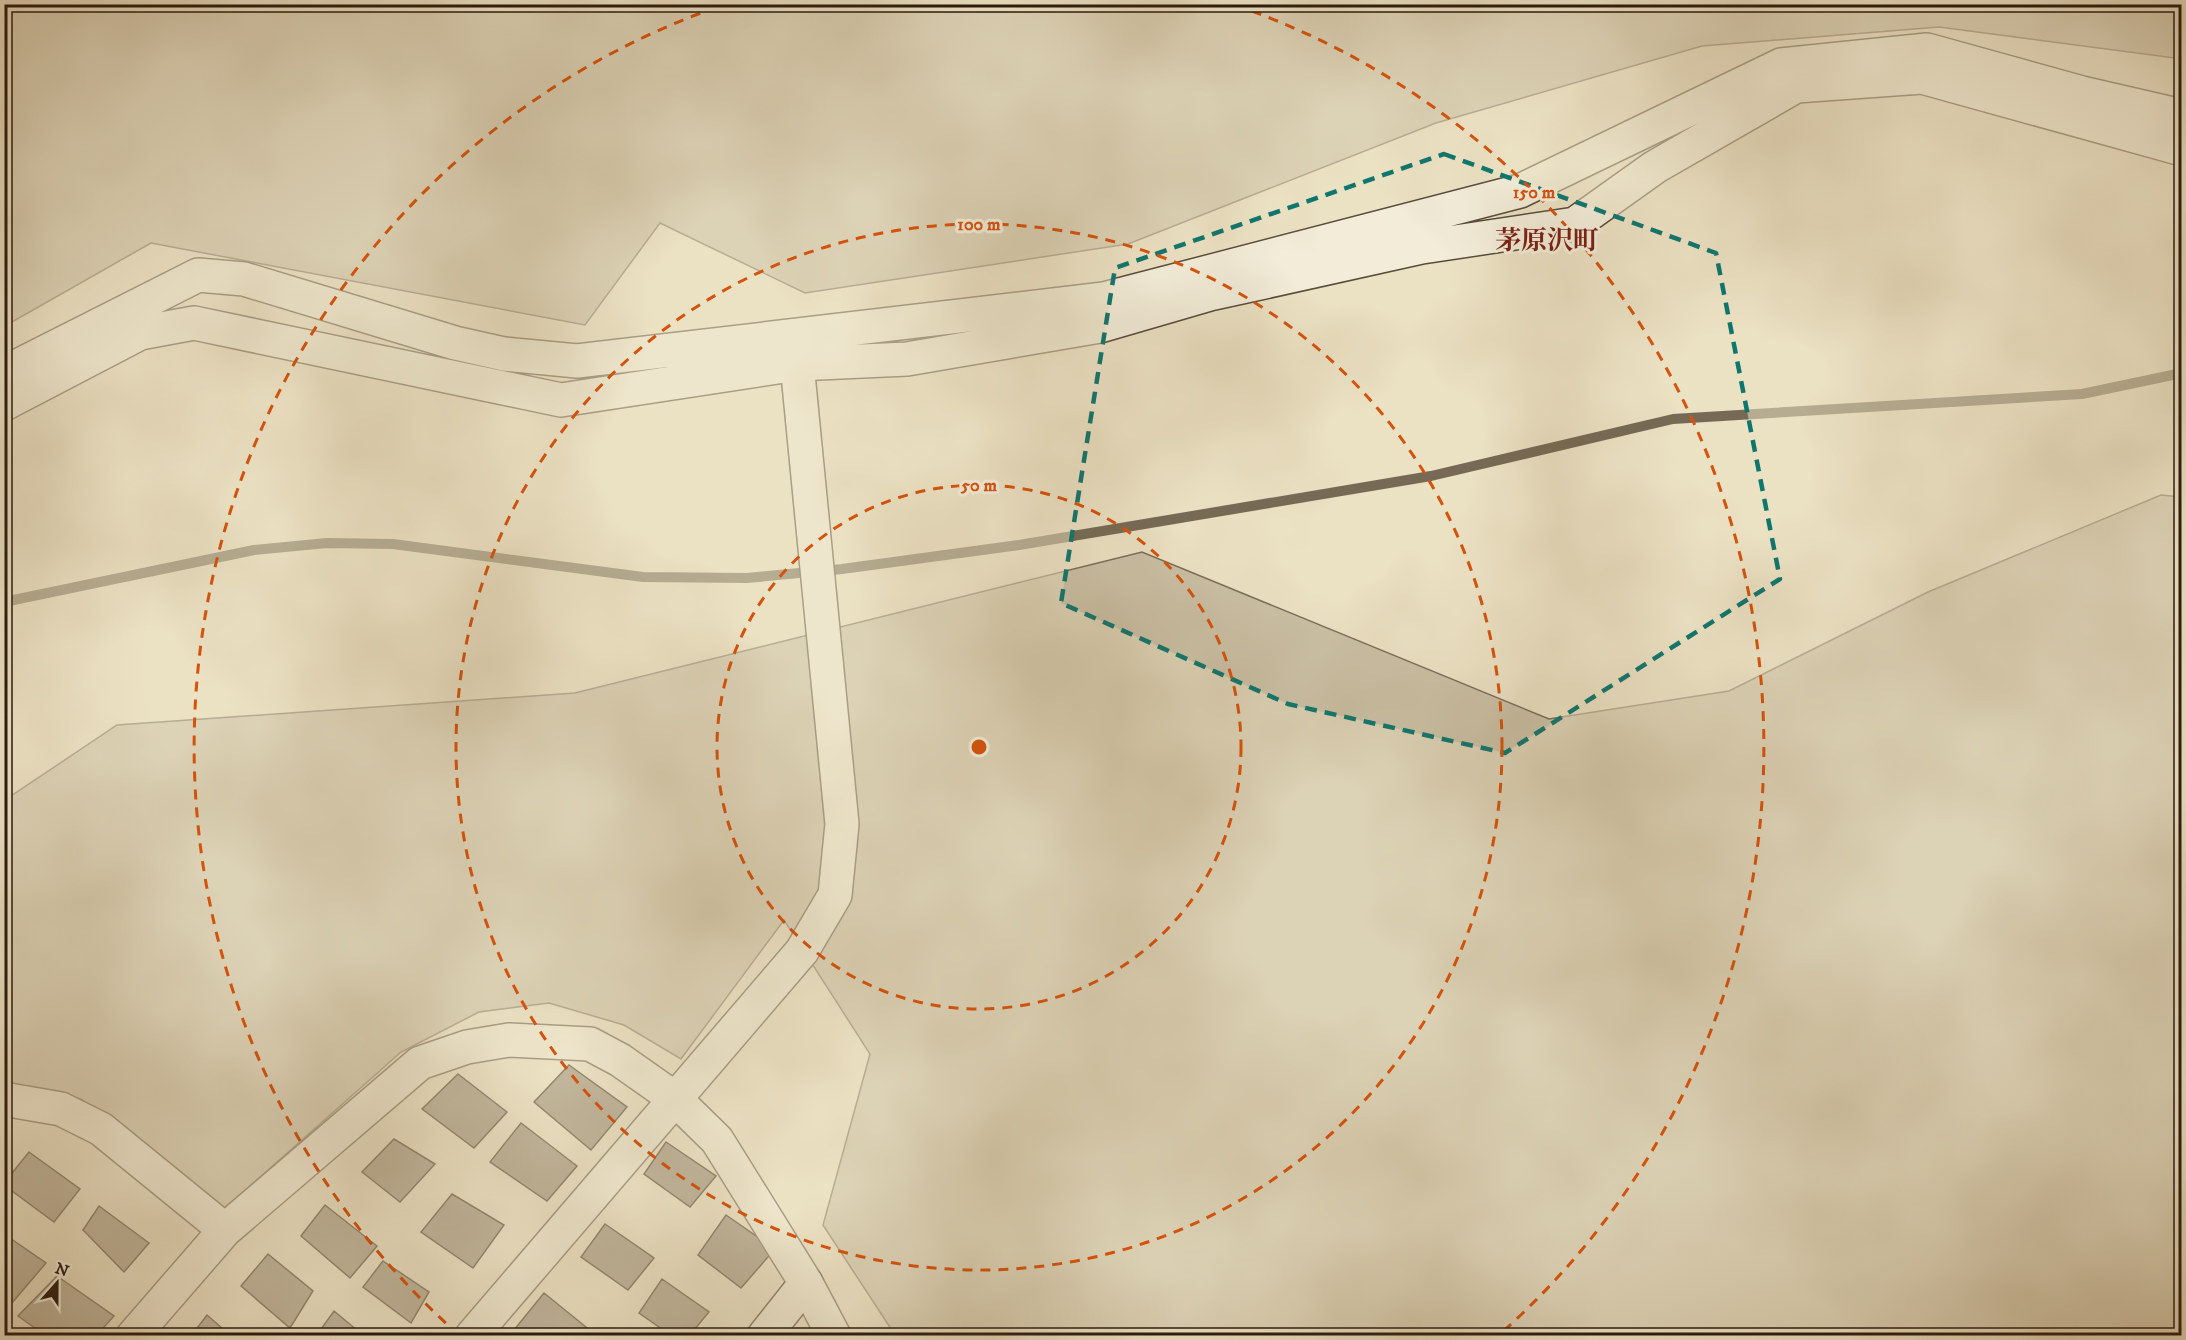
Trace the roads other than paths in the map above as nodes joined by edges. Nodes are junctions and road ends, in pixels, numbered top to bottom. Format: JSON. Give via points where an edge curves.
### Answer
{"nodes":[{"id":1,"x":2181,"y":116,"type":"edge"},
{"id":2,"x":2181,"y":149,"type":"edge"},
{"id":3,"x":797,"y":364,"type":"junction"},
{"id":4,"x":4,"y":373,"type":"edge"},
{"id":5,"x":4,"y":404,"type":"edge"},
{"id":6,"x":674,"y":1098,"type":"junction"},
{"id":7,"x":4,"y":1101,"type":"edge"},
{"id":8,"x":225,"y":1230,"type":"junction"},
{"id":9,"x":807,"y":1283,"type":"junction"},
{"id":10,"x":133,"y":1335,"type":"edge"},
{"id":11,"x":472,"y":1335,"type":"edge"},
{"id":12,"x":764,"y":1335,"type":"edge"},
{"id":13,"x":834,"y":1335,"type":"edge"}],
"edges":[{"from":1,"to":4,"type":"street","via":[[1927,50],[1781,65],[1520,191],[1104,299],[577,361],[504,354],[455,343],[244,279],[198,275]]},
{"from":2,"to":3,"type":"street","via":[[1922,77],[1796,86],[1655,167],[1575,224],[1411,250],[1210,294],[1100,326],[907,359]]},
{"from":3,"to":5,"type":"street","via":[[561,400],[194,323],[140,333]]},
{"from":3,"to":6,"type":"street","via":[[842,824],[835,895],[802,951]]},
{"from":6,"to":8,"type":"street","via":[[590,1044],[509,1040],[467,1047],[420,1063]]},
{"from":6,"to":9,"type":"street","via":[[717,1140]]},
{"from":6,"to":11,"type":"street"},
{"from":7,"to":8,"type":"street","via":[[61,1109],[101,1129]]},
{"from":8,"to":10,"type":"street"},
{"from":9,"to":12,"type":"street"},
{"from":9,"to":13,"type":"street"}]}
